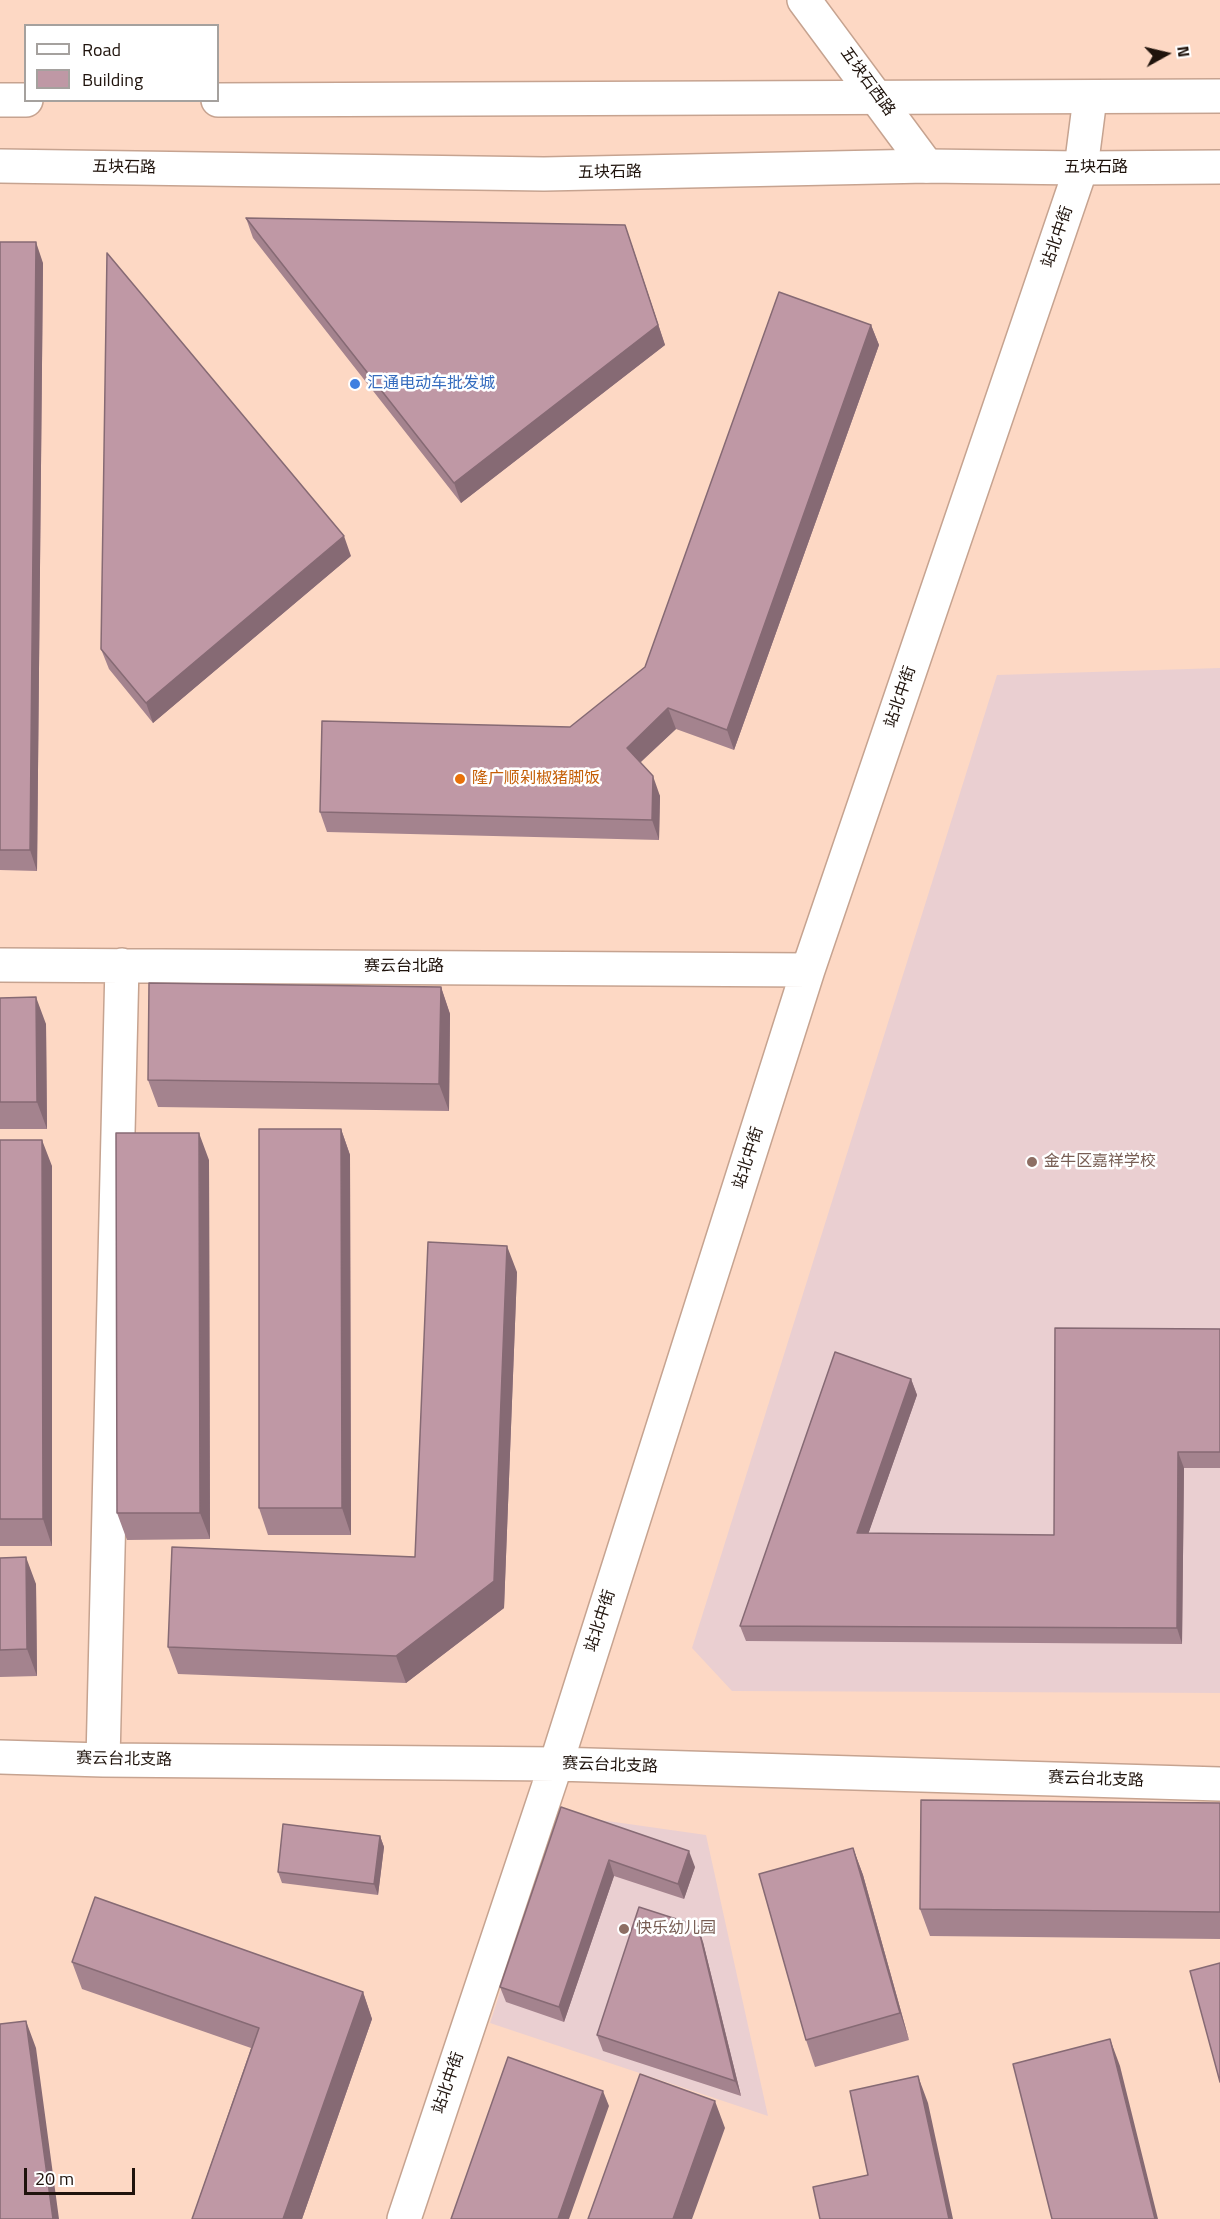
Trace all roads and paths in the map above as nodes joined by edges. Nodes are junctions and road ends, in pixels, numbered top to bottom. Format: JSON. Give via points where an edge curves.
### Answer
{"nodes":[{"id":1,"x":804,"y":0,"type":"edge"},
{"id":2,"x":1220,"y":96,"type":"edge"},
{"id":3,"x":879,"y":98,"type":"junction"},
{"id":4,"x":1090,"y":98,"type":"junction"},
{"id":5,"x":0,"y":100,"type":"edge"},
{"id":6,"x":24,"y":100,"type":"edge"},
{"id":7,"x":219,"y":100,"type":"edge"},
{"id":8,"x":0,"y":166,"type":"edge"},
{"id":9,"x":927,"y":166,"type":"junction"},
{"id":10,"x":1220,"y":166,"type":"edge"},
{"id":11,"x":1081,"y":168,"type":"junction"},
{"id":12,"x":0,"y":964,"type":"edge"},
{"id":13,"x":122,"y":965,"type":"junction"},
{"id":14,"x":808,"y":970,"type":"junction"},
{"id":15,"x":0,"y":1757,"type":"edge"},
{"id":16,"x":103,"y":1760,"type":"junction"},
{"id":17,"x":556,"y":1764,"type":"junction"},
{"id":18,"x":1220,"y":1784,"type":"edge"},
{"id":19,"x":404,"y":2219,"type":"edge"}],
"edges":[{"from":1,"to":3,"type":"street","name":"五块石西路"},
{"from":2,"to":4,"type":"street"},
{"from":3,"to":4,"type":"street"},
{"from":3,"to":7,"type":"street"},
{"from":3,"to":9,"type":"street","name":"五块石西路"},
{"from":4,"to":11,"type":"street","name":"站北中街"},
{"from":5,"to":6,"type":"street"},
{"from":8,"to":9,"type":"street","name":"五块石路","via":[[544,174]]},
{"from":9,"to":11,"type":"street","name":"五块石路"},
{"from":10,"to":11,"type":"street","name":"五块石路"},
{"from":11,"to":14,"type":"street","name":"站北中街"},
{"from":12,"to":13,"type":"street","name":"赛云台北路"},
{"from":13,"to":14,"type":"street","name":"赛云台北路"},
{"from":13,"to":16,"type":"street"},
{"from":14,"to":17,"type":"street","name":"站北中街"},
{"from":15,"to":16,"type":"street","name":"赛云台北支路"},
{"from":16,"to":17,"type":"street","name":"赛云台北支路"},
{"from":17,"to":18,"type":"street","name":"赛云台北支路"},
{"from":17,"to":19,"type":"street","name":"站北中街"}]}
